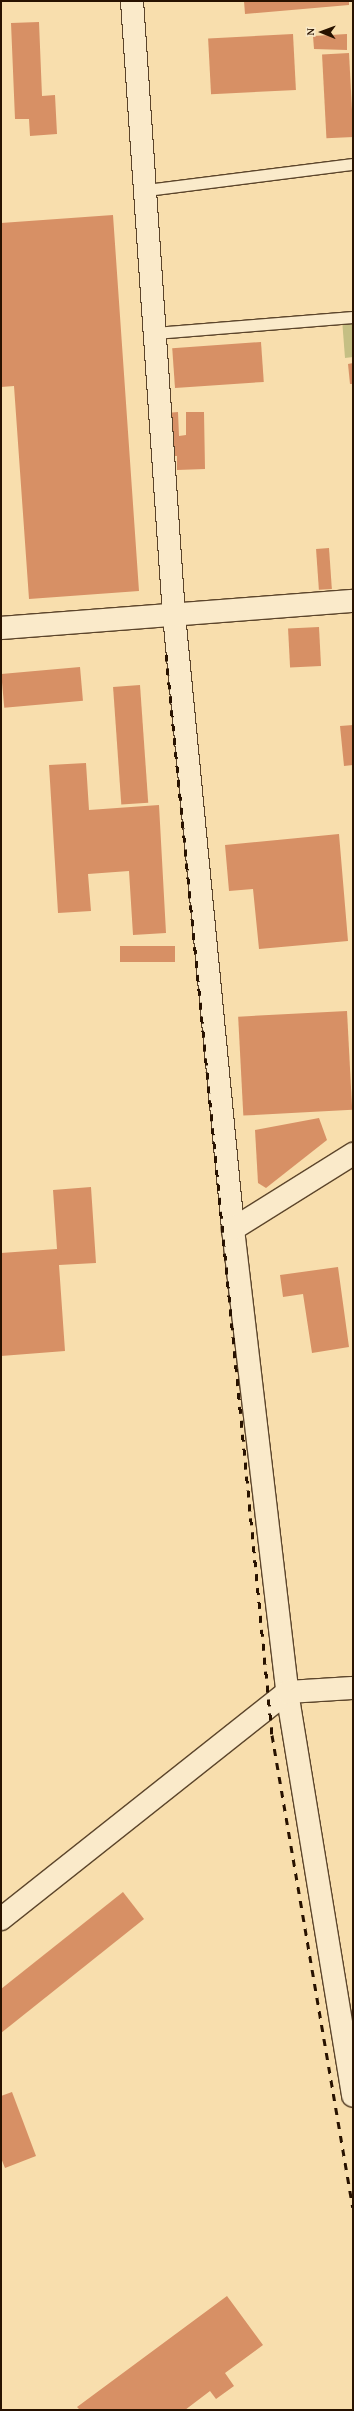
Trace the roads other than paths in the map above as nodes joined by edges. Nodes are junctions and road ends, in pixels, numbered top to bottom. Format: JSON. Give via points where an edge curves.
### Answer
{"nodes":[{"id":1,"x":132,"y":1,"type":"edge"},
{"id":2,"x":353,"y":164,"type":"edge"},
{"id":3,"x":146,"y":190,"type":"junction"},
{"id":4,"x":353,"y":317,"type":"edge"},
{"id":5,"x":154,"y":333,"type":"junction"},
{"id":6,"x":353,"y":601,"type":"edge"},
{"id":7,"x":174,"y":615,"type":"junction"},
{"id":8,"x":1,"y":628,"type":"edge"},
{"id":9,"x":353,"y":1154,"type":"edge"},
{"id":10,"x":233,"y":1229,"type":"junction"},
{"id":11,"x":353,"y":1688,"type":"edge"},
{"id":12,"x":287,"y":1692,"type":"junction"},
{"id":13,"x":1,"y":1919,"type":"edge"},
{"id":14,"x":353,"y":2096,"type":"edge"}],
"edges":[{"from":1,"to":3,"type":"street"},
{"from":2,"to":3,"type":"lane"},
{"from":3,"to":5,"type":"street"},
{"from":4,"to":5,"type":"lane"},
{"from":5,"to":7,"type":"street"},
{"from":6,"to":7,"type":"street"},
{"from":7,"to":8,"type":"street"},
{"from":7,"to":10,"type":"street"},
{"from":9,"to":10,"type":"street"},
{"from":10,"to":12,"type":"street"},
{"from":11,"to":12,"type":"street"},
{"from":12,"to":13,"type":"street"},
{"from":12,"to":14,"type":"street"}]}
